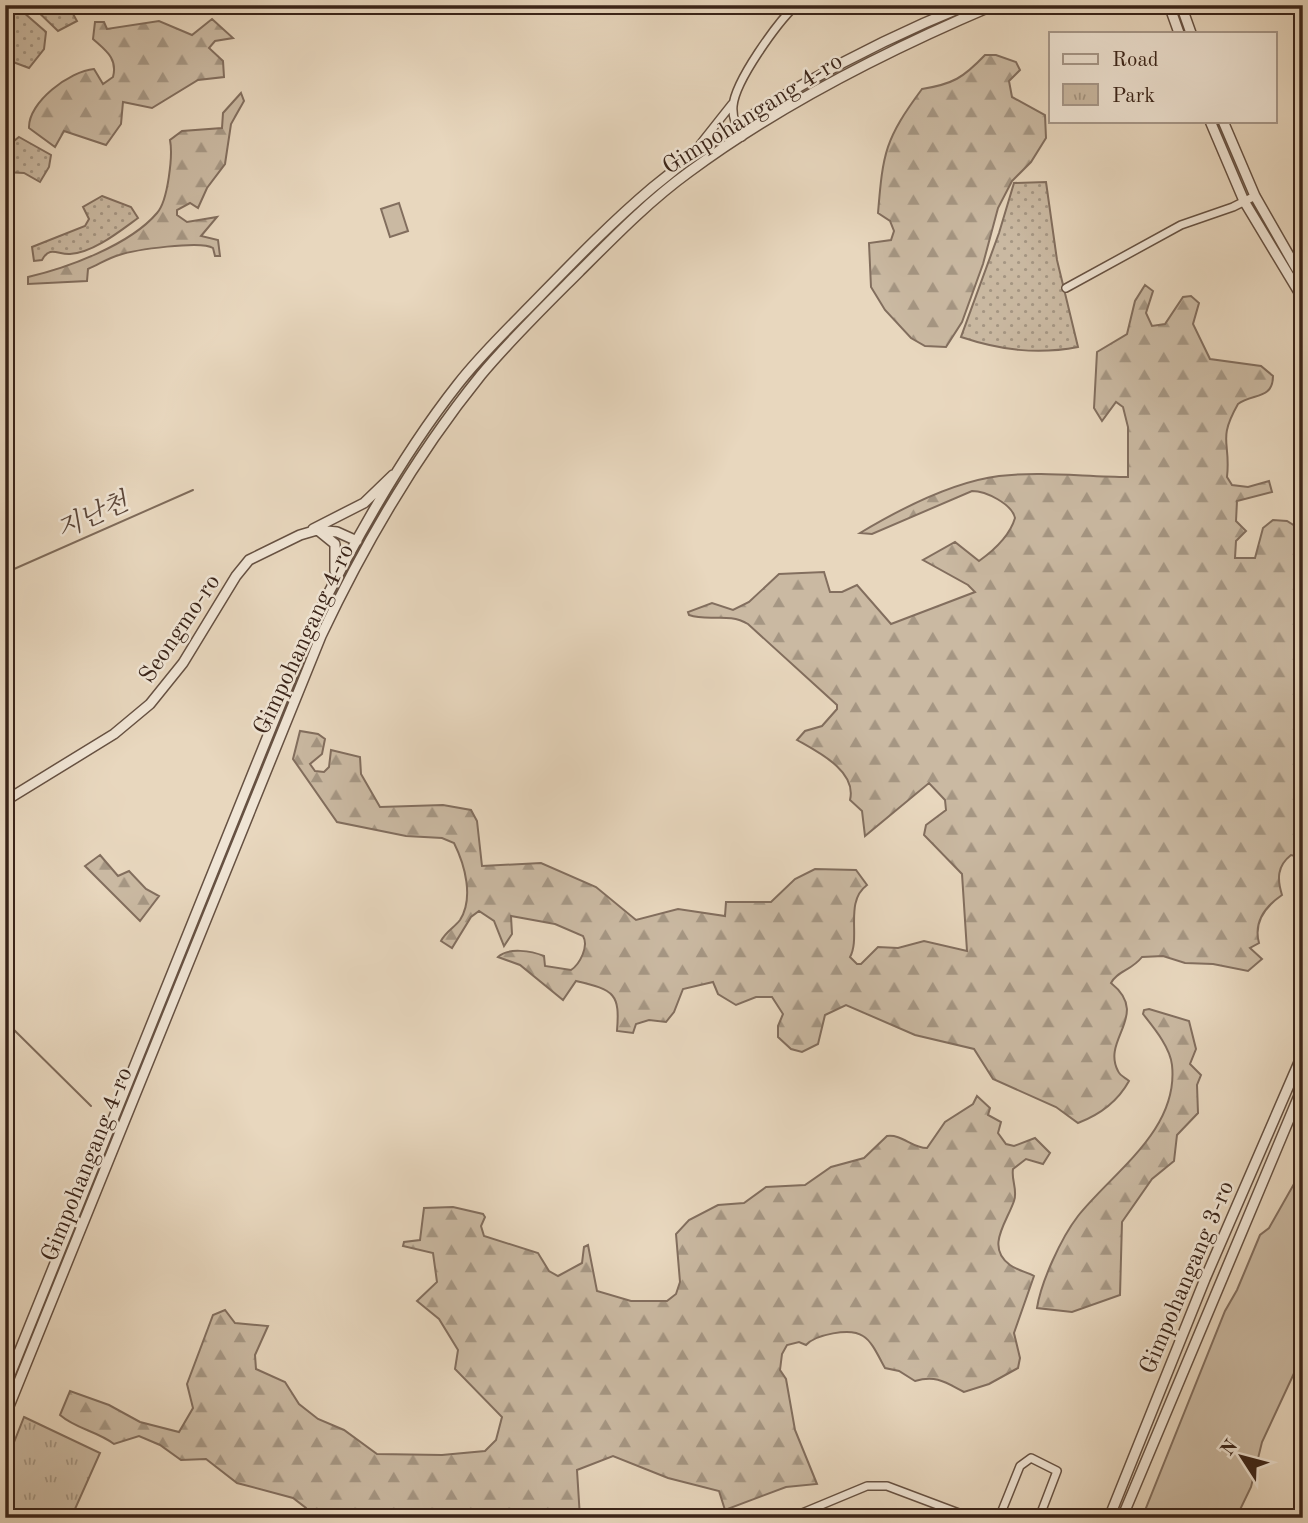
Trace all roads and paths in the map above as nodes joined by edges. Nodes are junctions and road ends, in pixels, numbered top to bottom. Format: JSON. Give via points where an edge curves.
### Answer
{"nodes":[{"id":1,"x":796,"y":5,"type":"edge"},
{"id":2,"x":967,"y":5,"type":"edge"},
{"id":3,"x":994,"y":5,"type":"edge"},
{"id":4,"x":1169,"y":5,"type":"edge"},
{"id":5,"x":1181,"y":5,"type":"edge"},
{"id":6,"x":1179,"y":32,"type":"edge"},
{"id":7,"x":1191,"y":32,"type":"edge"},
{"id":8,"x":733,"y":103,"type":"junction"},
{"id":9,"x":1210,"y":122,"type":"edge"},
{"id":10,"x":1223,"y":122,"type":"edge"},
{"id":11,"x":739,"y":132,"type":"junction"},
{"id":12,"x":684,"y":164,"type":"junction"},
{"id":13,"x":1255,"y":196,"type":"junction"},
{"id":14,"x":1244,"y":201,"type":"junction"},
{"id":15,"x":1303,"y":280,"type":"edge"},
{"id":16,"x":1066,"y":288,"type":"dead end"},
{"id":17,"x":1303,"y":299,"type":"edge"},
{"id":18,"x":404,"y":464,"type":"junction"},
{"id":19,"x":317,"y":530,"type":"junction"},
{"id":20,"x":300,"y":534,"type":"junction"},
{"id":21,"x":357,"y":541,"type":"junction"},
{"id":22,"x":333,"y":582,"type":"junction"},
{"id":23,"x":5,"y":801,"type":"edge"},
{"id":24,"x":1303,"y":1053,"type":"edge"},
{"id":25,"x":1303,"y":1086,"type":"edge"},
{"id":26,"x":5,"y":1386,"type":"edge"},
{"id":27,"x":5,"y":1416,"type":"edge"},
{"id":28,"x":790,"y":1518,"type":"edge"},
{"id":29,"x":972,"y":1518,"type":"edge"},
{"id":30,"x":999,"y":1518,"type":"edge"},
{"id":31,"x":1039,"y":1518,"type":"edge"},
{"id":32,"x":1108,"y":1518,"type":"edge"},
{"id":33,"x":1122,"y":1518,"type":"edge"}],
"edges":[{"from":1,"to":8,"type":"street","via":[[762,47]]},
{"from":2,"to":11,"type":"street","name":"Gimpohangang 4-ro","via":[[874,47]]},
{"from":3,"to":11,"type":"street","name":"Gimpohangang 4-ro","via":[[862,66]]},
{"from":4,"to":6,"type":"street"},
{"from":5,"to":7,"type":"street"},
{"from":8,"to":11,"type":"street"},
{"from":8,"to":12,"type":"street"},
{"from":9,"to":14,"type":"street"},
{"from":10,"to":13,"type":"street"},
{"from":11,"to":12,"type":"street","name":"Gimpohangang 4-ro"},
{"from":11,"to":27,"type":"street","name":"Gimpohangang 4-ro","via":[[616,236],[483,373],[353,568],[297,691]]},
{"from":12,"to":18,"type":"street","name":"Gimpohangang 4-ro","via":[[597,238],[491,346],[450,395]]},
{"from":13,"to":14,"type":"street"},
{"from":13,"to":15,"type":"street"},
{"from":14,"to":16,"type":"street","via":[[1181,225]]},
{"from":14,"to":17,"type":"street"},
{"from":18,"to":20,"type":"street","via":[[364,503]]},
{"from":18,"to":21,"type":"street","name":"Gimpohangang 4-ro"},
{"from":19,"to":20,"type":"street","name":"Seongmo-ro"},
{"from":19,"to":21,"type":"street","name":"Seongmo-ro"},
{"from":19,"to":22,"type":"street","via":[[335,544],[338,558]]},
{"from":20,"to":23,"type":"street","name":"Seongmo-ro","via":[[261,552],[241,569],[183,663],[137,717]]},
{"from":21,"to":22,"type":"street","name":"Gimpohangang 4-ro"},
{"from":22,"to":26,"type":"street","name":"Gimpohangang 4-ro"},
{"from":24,"to":32,"type":"street","name":"Gimpohangang 3-ro"},
{"from":25,"to":33,"type":"street","name":"Gimpohangang 3-ro"},
{"from":28,"to":29,"type":"street","via":[[867,1486],[887,1486]]},
{"from":30,"to":31,"type":"street","via":[[1020,1466],[1031,1458],[1057,1471]]}]}
